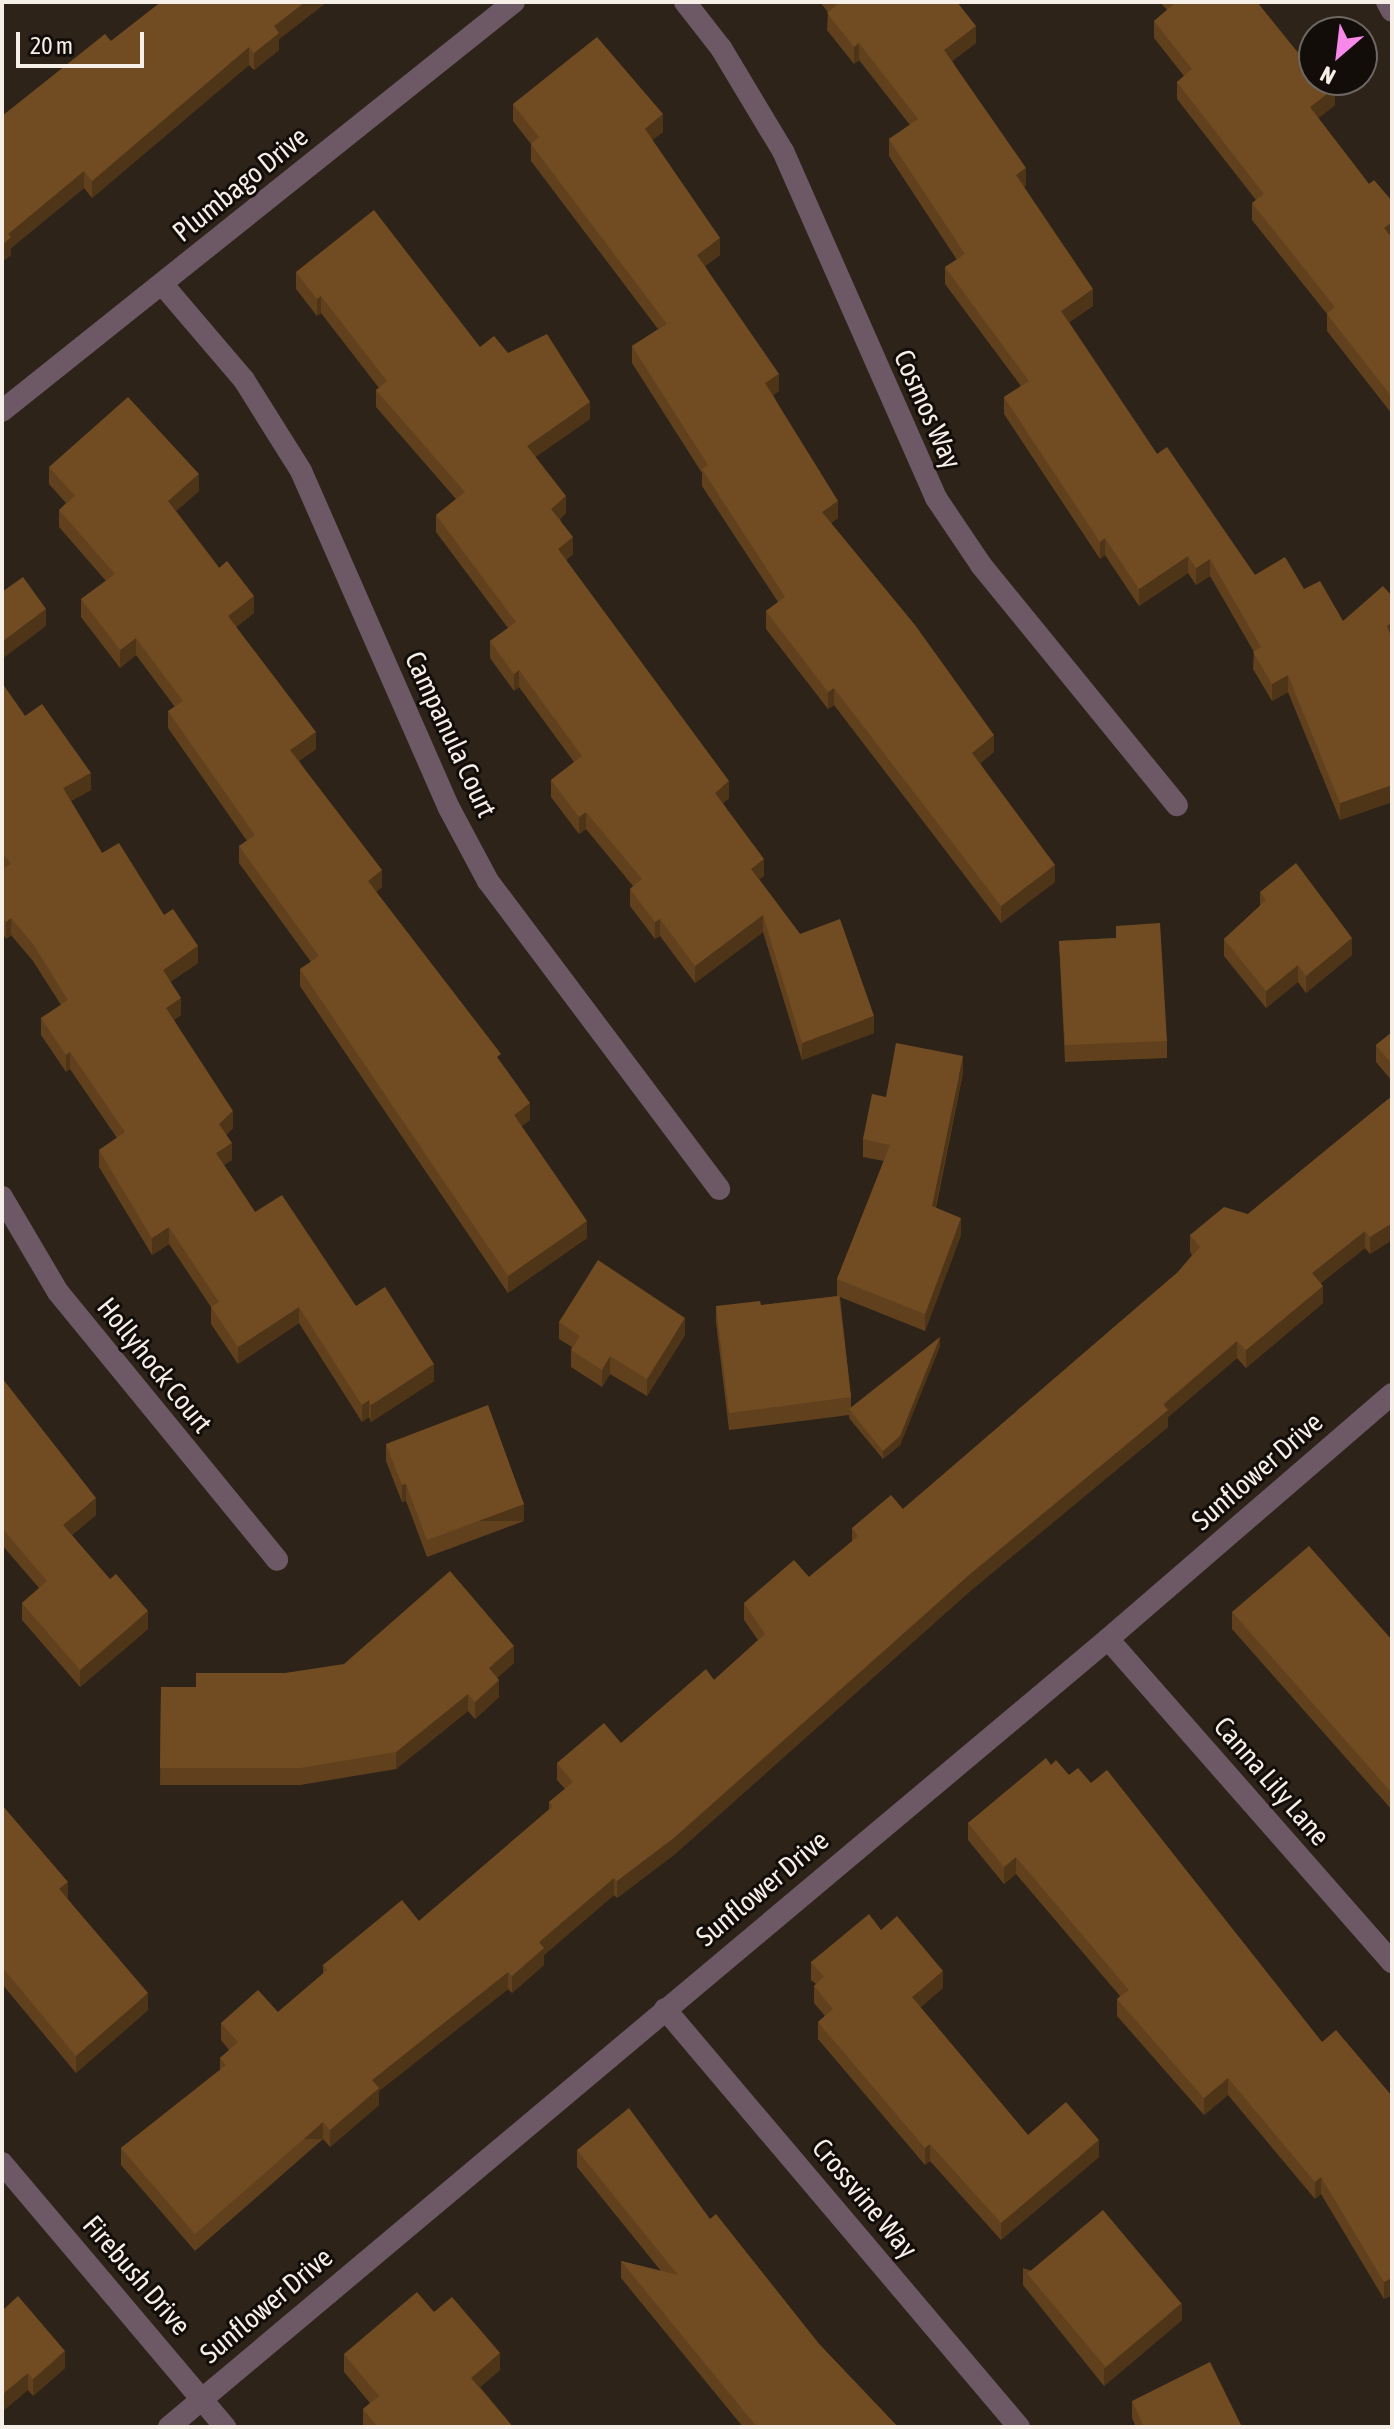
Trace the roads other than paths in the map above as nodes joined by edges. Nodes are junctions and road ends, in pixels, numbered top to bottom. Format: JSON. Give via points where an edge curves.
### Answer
{"nodes":[{"id":1,"x":514,"y":2,"type":"edge"},
{"id":2,"x":685,"y":2,"type":"edge"},
{"id":3,"x":1387,"y":2,"type":"edge"},
{"id":4,"x":1392,"y":11,"type":"edge"},
{"id":5,"x":163,"y":285,"type":"junction"},
{"id":6,"x":2,"y":411,"type":"edge"},
{"id":7,"x":1177,"y":805,"type":"dead end"},
{"id":8,"x":719,"y":1189,"type":"dead end"},
{"id":9,"x":2,"y":1197,"type":"edge"},
{"id":10,"x":1392,"y":1394,"type":"edge"},
{"id":11,"x":277,"y":1560,"type":"dead end"},
{"id":12,"x":1108,"y":1639,"type":"junction"},
{"id":13,"x":1392,"y":1962,"type":"edge"},
{"id":14,"x":665,"y":2009,"type":"junction"},
{"id":15,"x":2,"y":2163,"type":"edge"},
{"id":16,"x":203,"y":2397,"type":"junction"},
{"id":17,"x":169,"y":2427,"type":"edge"},
{"id":18,"x":225,"y":2427,"type":"edge"},
{"id":19,"x":1019,"y":2427,"type":"edge"}],
"edges":[{"from":1,"to":5,"type":"street","name":"Plumbago Drive"},
{"from":2,"to":7,"type":"street","name":"Cosmos Way","via":[[721,48],[783,151],[936,498],[981,565]]},
{"from":3,"to":4,"type":"street"},
{"from":5,"to":6,"type":"street","name":"Plumbago Drive"},
{"from":5,"to":8,"type":"street","name":"Campanula Court","via":[[244,380],[301,471],[449,808],[488,881]]},
{"from":9,"to":11,"type":"street","name":"Hollyhock Court","via":[[58,1292]]},
{"from":10,"to":12,"type":"street","name":"Sunflower Drive"},
{"from":12,"to":13,"type":"street","name":"Canna Lily Lane"},
{"from":12,"to":14,"type":"street","name":"Sunflower Drive"},
{"from":14,"to":16,"type":"street","name":"Sunflower Drive"},
{"from":14,"to":19,"type":"street","name":"Crossvine Way"},
{"from":15,"to":16,"type":"street","name":"Firebush Drive"},
{"from":16,"to":17,"type":"street","name":"Sunflower Drive"},
{"from":16,"to":18,"type":"street","name":"Firebush Drive"}]}
